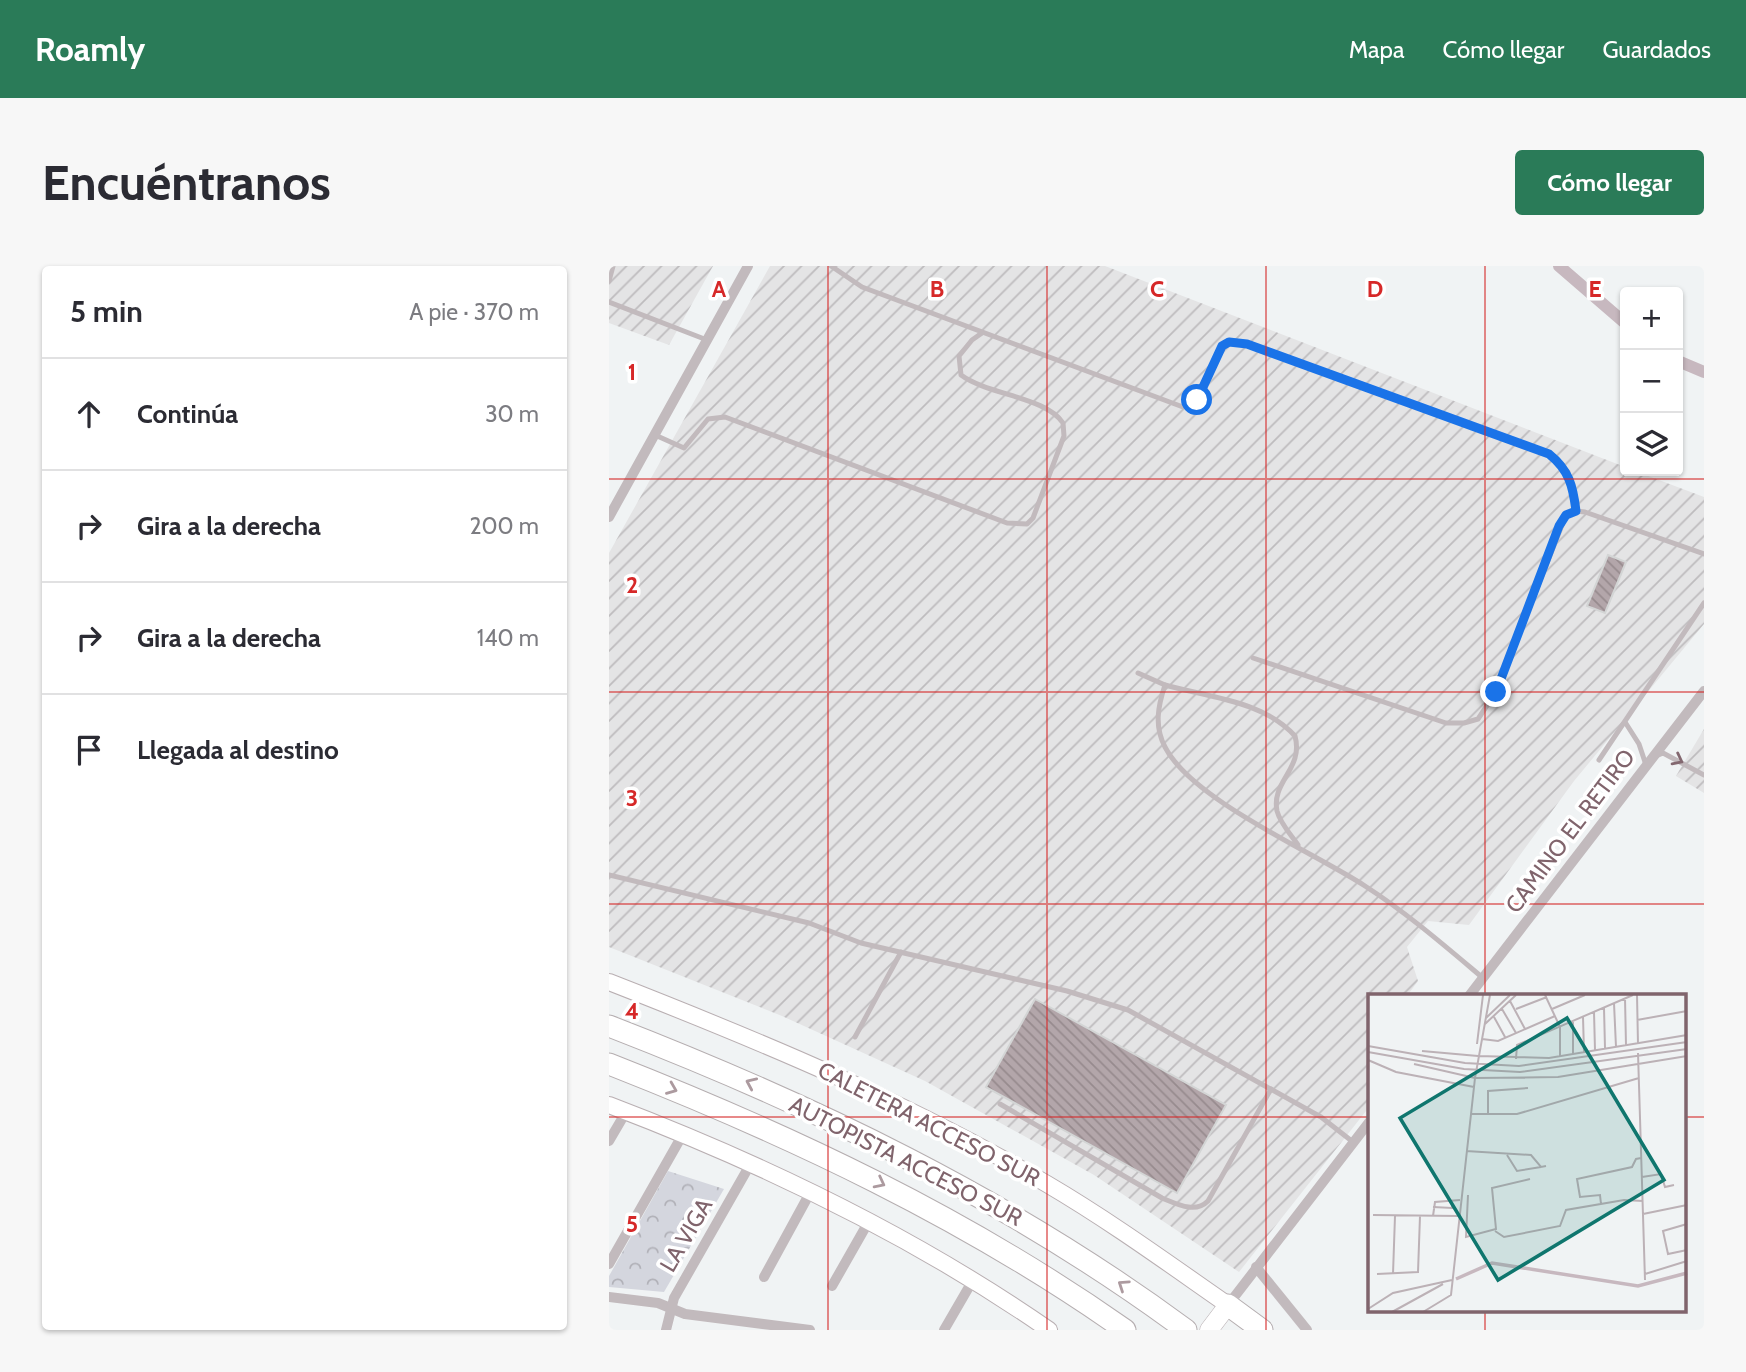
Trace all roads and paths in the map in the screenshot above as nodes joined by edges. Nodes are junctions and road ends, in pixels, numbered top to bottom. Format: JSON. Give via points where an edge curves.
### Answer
{"nodes":[{"id":1,"x":613,"y":266,"type":"edge"},
{"id":2,"x":748,"y":266,"type":"edge"},
{"id":3,"x":831,"y":266,"type":"edge"},
{"id":4,"x":609,"y":281,"type":"edge"},
{"id":5,"x":609,"y":302,"type":"edge"},
{"id":6,"x":983,"y":333,"type":"junction"},
{"id":7,"x":707,"y":341,"type":"junction"},
{"id":8,"x":655,"y":435,"type":"junction"},
{"id":9,"x":1576,"y":511,"type":"junction"},
{"id":10,"x":609,"y":517,"type":"edge"},
{"id":11,"x":1704,"y":554,"type":"edge"},
{"id":12,"x":1704,"y":603,"type":"edge"},
{"id":13,"x":1253,"y":658,"type":"dead end"},
{"id":14,"x":1138,"y":673,"type":"dead end"},
{"id":15,"x":1165,"y":685,"type":"junction"},
{"id":16,"x":1704,"y":691,"type":"edge"},
{"id":17,"x":1625,"y":722,"type":"junction"},
{"id":18,"x":1599,"y":760,"type":"dead end"},
{"id":19,"x":1648,"y":762,"type":"junction"},
{"id":20,"x":1703,"y":771,"type":"edge"},
{"id":21,"x":1300,"y":848,"type":"junction"},
{"id":22,"x":609,"y":875,"type":"edge"},
{"id":23,"x":901,"y":952,"type":"junction"},
{"id":24,"x":1483,"y":978,"type":"junction"},
{"id":25,"x":609,"y":982,"type":"edge"},
{"id":26,"x":1471,"y":994,"type":"edge"},
{"id":27,"x":609,"y":1026,"type":"edge"},
{"id":28,"x":855,"y":1037,"type":"dead end"},
{"id":29,"x":609,"y":1064,"type":"edge"},
{"id":30,"x":1271,"y":1089,"type":"junction"},
{"id":31,"x":1000,"y":1104,"type":"dead end"},
{"id":32,"x":609,"y":1105,"type":"edge"},
{"id":33,"x":625,"y":1112,"type":"junction"},
{"id":34,"x":1368,"y":1123,"type":"edge"},
{"id":35,"x":683,"y":1134,"type":"junction"},
{"id":36,"x":609,"y":1141,"type":"edge"},
{"id":37,"x":1353,"y":1142,"type":"junction"},
{"id":38,"x":751,"y":1163,"type":"junction"},
{"id":39,"x":811,"y":1191,"type":"junction"},
{"id":40,"x":869,"y":1221,"type":"junction"},
{"id":41,"x":609,"y":1264,"type":"edge"},
{"id":42,"x":1257,"y":1267,"type":"junction"},
{"id":43,"x":764,"y":1277,"type":"dead end"},
{"id":44,"x":973,"y":1280,"type":"junction"},
{"id":45,"x":832,"y":1286,"type":"dead end"},
{"id":46,"x":609,"y":1297,"type":"edge"},
{"id":47,"x":1228,"y":1305,"type":"junction"},
{"id":48,"x":670,"y":1307,"type":"junction"},
{"id":49,"x":1182,"y":1327,"type":"edge"},
{"id":50,"x":666,"y":1330,"type":"edge"},
{"id":51,"x":810,"y":1330,"type":"edge"},
{"id":52,"x":944,"y":1330,"type":"edge"},
{"id":53,"x":1049,"y":1330,"type":"edge"},
{"id":54,"x":1125,"y":1330,"type":"edge"},
{"id":55,"x":1209,"y":1330,"type":"edge"},
{"id":56,"x":1262,"y":1330,"type":"edge"},
{"id":57,"x":1307,"y":1330,"type":"edge"}],
"edges":[{"from":1,"to":4,"type":"lane"},
{"from":2,"to":7,"type":"street"},
{"from":3,"to":6,"type":"lane","via":[[862,287]]},
{"from":5,"to":7,"type":"lane"},
{"from":6,"to":8,"type":"lane","via":[[959,355],[961,375],[1050,411],[1063,423],[1064,436],[1027,524],[1007,523],[726,417],[708,419],[684,448]]},
{"from":6,"to":9,"type":"lane","via":[[1183,407],[1197,400],[1222,346],[1247,344],[1549,454],[1567,472]]},
{"from":7,"to":8,"type":"street"},
{"from":8,"to":10,"type":"street"},
{"from":9,"to":11,"type":"lane"},
{"from":9,"to":13,"type":"lane","via":[[1566,515],[1559,526],[1496,692],[1478,719],[1446,723]]},
{"from":12,"to":17,"type":"lane"},
{"from":14,"to":15,"type":"lane"},
{"from":15,"to":21,"type":"lane","via":[[1158,732],[1181,769],[1237,811]]},
{"from":15,"to":21,"type":"lane","via":[[1266,713],[1295,736],[1297,760],[1280,786],[1277,811]]},
{"from":16,"to":19,"type":"street","name":"CAMINO EL RETIRO"},
{"from":17,"to":18,"type":"lane"},
{"from":17,"to":19,"type":"lane"},
{"from":19,"to":20,"type":"lane","one_way":true,"via":[[1663,753]]},
{"from":19,"to":24,"type":"street","name":"CAMINO EL RETIRO"},
{"from":21,"to":24,"type":"lane","via":[[1367,887]]},
{"from":22,"to":23,"type":"lane","via":[[809,923],[846,939]]},
{"from":23,"to":28,"type":"lane"},
{"from":23,"to":30,"type":"lane","via":[[1128,1010]]},
{"from":24,"to":26,"type":"street","name":"CAMINO EL RETIRO"},
{"from":25,"to":47,"type":"main road","name":"CALETERA ACCESO SUR","via":[[784,1051],[937,1124],[1092,1212]]},
{"from":49,"to":27,"type":"highway","name":"AUTOPISTA ACCESO SUR","one_way":true,"via":[[1041,1232],[917,1162],[777,1095]]},
{"from":29,"to":54,"type":"highway","name":"AUTOPISTA ACCESO SUR","one_way":true,"via":[[751,1122],[888,1188],[1025,1264]]},
{"from":30,"to":31,"type":"lane","via":[[1208,1201],[1199,1207],[1162,1198]]},
{"from":30,"to":37,"type":"lane","via":[[1321,1117]]},
{"from":32,"to":33,"type":"main road"},
{"from":33,"to":35,"type":"main road"},
{"from":33,"to":36,"type":"street"},
{"from":34,"to":37,"type":"street"},
{"from":35,"to":38,"type":"main road"},
{"from":35,"to":41,"type":"street"},
{"from":37,"to":42,"type":"street"},
{"from":38,"to":39,"type":"main road"},
{"from":38,"to":48,"type":"street","name":"LA VIGA"},
{"from":39,"to":40,"type":"main road"},
{"from":39,"to":43,"type":"street"},
{"from":40,"to":44,"type":"main road"},
{"from":40,"to":45,"type":"street"},
{"from":42,"to":47,"type":"street"},
{"from":42,"to":57,"type":"street"},
{"from":44,"to":52,"type":"street"},
{"from":44,"to":53,"type":"main road"},
{"from":46,"to":48,"type":"street"},
{"from":47,"to":55,"type":"main road"},
{"from":47,"to":56,"type":"highway"},
{"from":48,"to":50,"type":"street","name":"LA VIGA"},
{"from":48,"to":51,"type":"street","via":[[685,1314]]}]}
